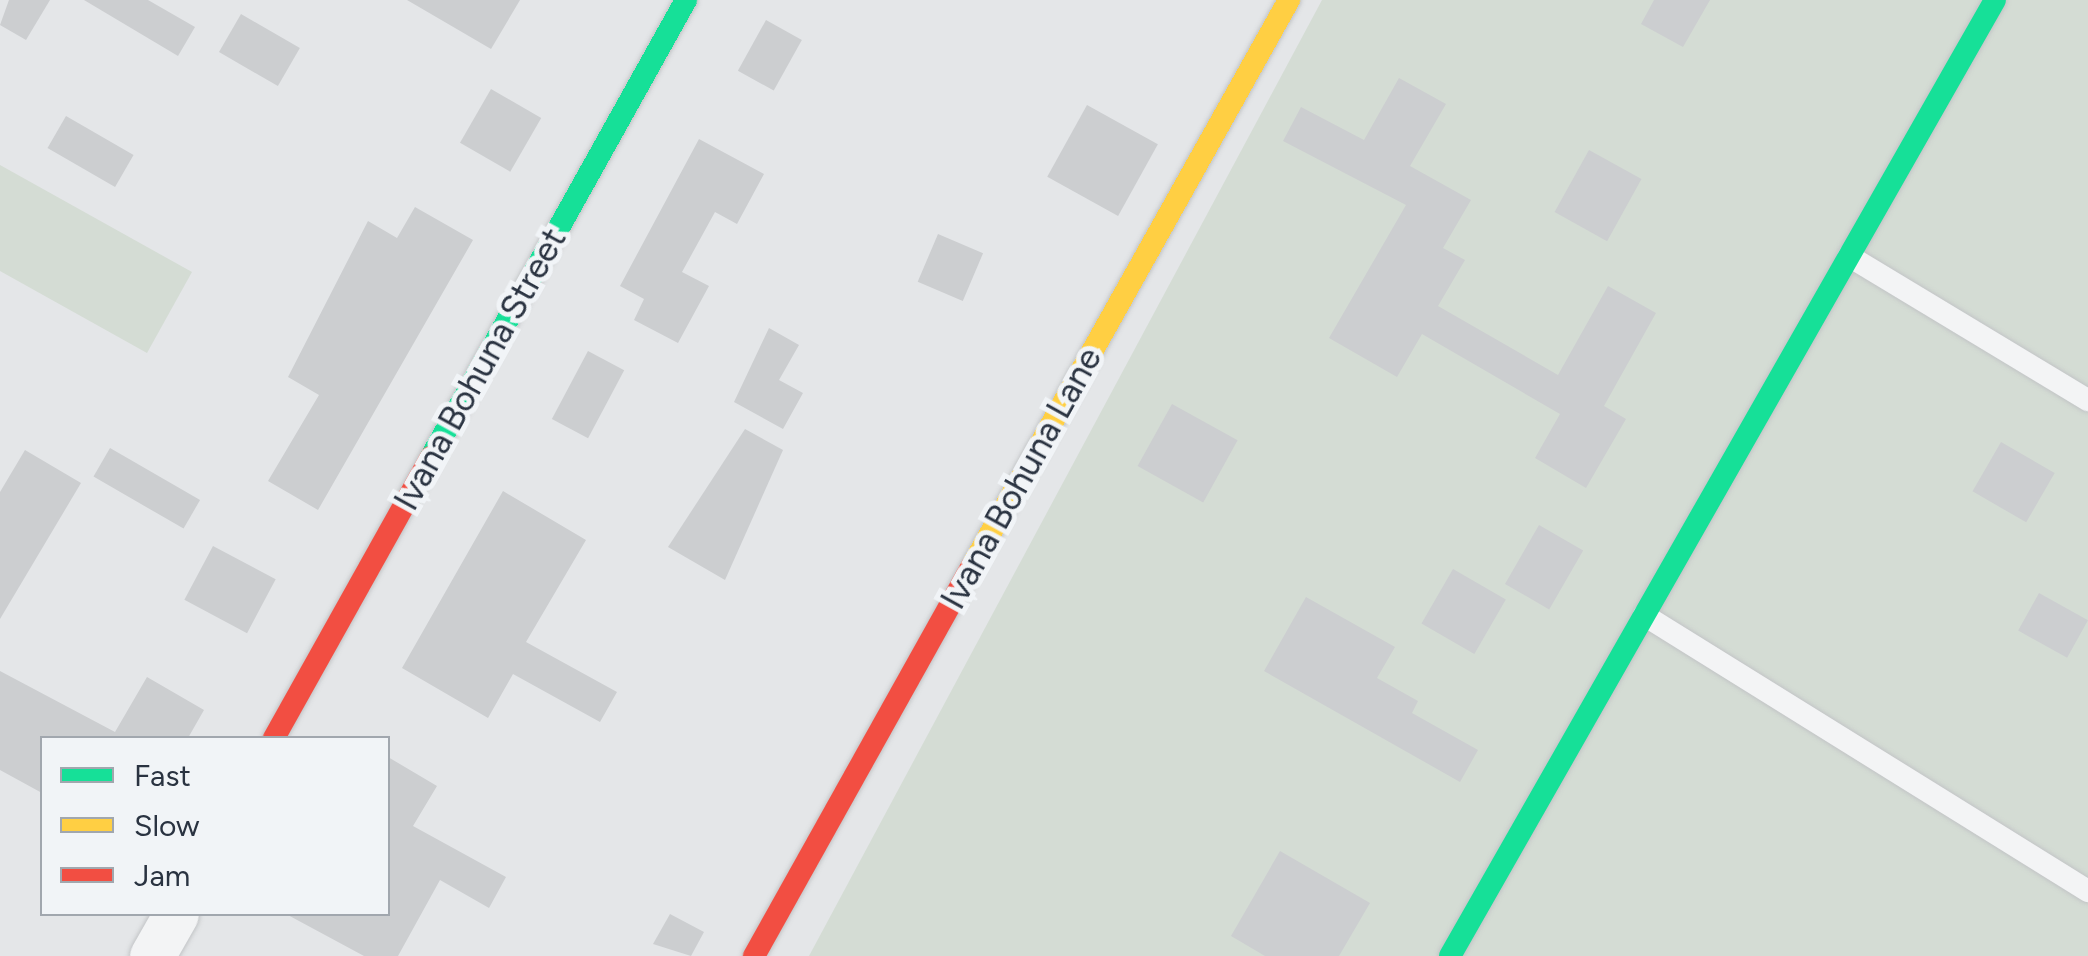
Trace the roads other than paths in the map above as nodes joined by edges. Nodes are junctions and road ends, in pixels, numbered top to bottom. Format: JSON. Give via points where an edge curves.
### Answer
{"nodes":[{"id":1,"x":686,"y":0,"type":"edge"},
{"id":2,"x":1289,"y":0,"type":"edge"},
{"id":3,"x":1995,"y":0,"type":"edge"},
{"id":4,"x":1849,"y":256,"type":"junction"},
{"id":5,"x":2088,"y":400,"type":"edge"},
{"id":6,"x":1644,"y":615,"type":"junction"},
{"id":7,"x":275,"y":736,"type":"edge"},
{"id":8,"x":2088,"y":890,"type":"edge"},
{"id":9,"x":175,"y":916,"type":"edge"},
{"id":10,"x":152,"y":956,"type":"edge"},
{"id":11,"x":754,"y":956,"type":"edge"},
{"id":12,"x":1450,"y":956,"type":"edge"}],
"edges":[{"from":1,"to":7,"type":"street","name":"Ivana Bohuna Street"},
{"from":2,"to":11,"type":"street","name":"Ivana Bohuna Lane"},
{"from":3,"to":4,"type":"street"},
{"from":4,"to":5,"type":"lane"},
{"from":4,"to":6,"type":"street"},
{"from":6,"to":8,"type":"lane"},
{"from":6,"to":12,"type":"street"},
{"from":9,"to":10,"type":"street"}]}
